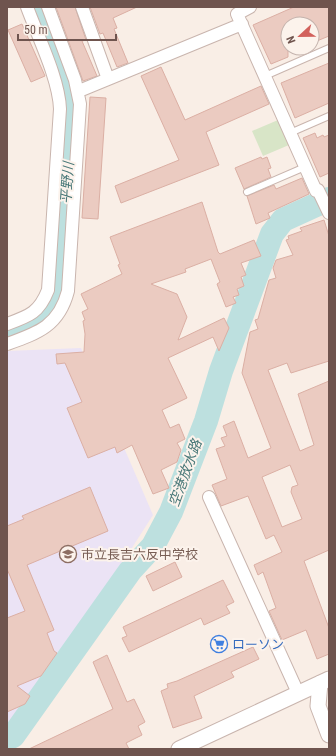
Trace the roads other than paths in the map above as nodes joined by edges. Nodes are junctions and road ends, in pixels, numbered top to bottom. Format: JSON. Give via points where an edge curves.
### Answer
{"nodes":[{"id":1,"x":27,"y":7,"type":"edge"},
{"id":2,"x":48,"y":7,"type":"edge"},
{"id":3,"x":82,"y":7,"type":"edge"},
{"id":4,"x":250,"y":7,"type":"edge"},
{"id":5,"x":242,"y":24,"type":"junction"},
{"id":6,"x":329,"y":48,"type":"edge"},
{"id":7,"x":265,"y":76,"type":"junction"},
{"id":8,"x":108,"y":79,"type":"junction"},
{"id":9,"x":79,"y":91,"type":"junction"},
{"id":10,"x":329,"y":116,"type":"edge"},
{"id":11,"x":290,"y":133,"type":"junction"},
{"id":12,"x":305,"y":167,"type":"junction"},
{"id":13,"x":324,"y":187,"type":"edge"},
{"id":14,"x":247,"y":192,"type":"dead end"},
{"id":15,"x":329,"y":211,"type":"edge"},
{"id":16,"x":7,"y":324,"type":"edge"},
{"id":17,"x":7,"y":344,"type":"edge"},
{"id":18,"x":209,"y":497,"type":"dead end"},
{"id":19,"x":326,"y":684,"type":"edge"},
{"id":20,"x":298,"y":693,"type":"junction"},
{"id":21,"x":329,"y":735,"type":"edge"},
{"id":22,"x":178,"y":749,"type":"edge"}],
"edges":[{"from":1,"to":16,"type":"street","via":[[60,97],[60,109],[48,290],[38,309],[29,316]]},
{"from":2,"to":9,"type":"street"},
{"from":3,"to":8,"type":"street"},
{"from":4,"to":5,"type":"street","via":[[238,14]]},
{"from":5,"to":7,"type":"street"},
{"from":5,"to":8,"type":"street"},
{"from":6,"to":7,"type":"lane"},
{"from":7,"to":11,"type":"street"},
{"from":8,"to":9,"type":"street"},
{"from":9,"to":17,"type":"street","via":[[80,112],[68,291],[58,315],[38,332]]},
{"from":10,"to":11,"type":"lane"},
{"from":11,"to":12,"type":"street"},
{"from":12,"to":13,"type":"street","via":[[316,191]]},
{"from":12,"to":14,"type":"lane"},
{"from":13,"to":15,"type":"street"},
{"from":18,"to":20,"type":"street"},
{"from":19,"to":20,"type":"street"},
{"from":19,"to":21,"type":"street","via":[[318,706]]},
{"from":20,"to":22,"type":"street"}]}
